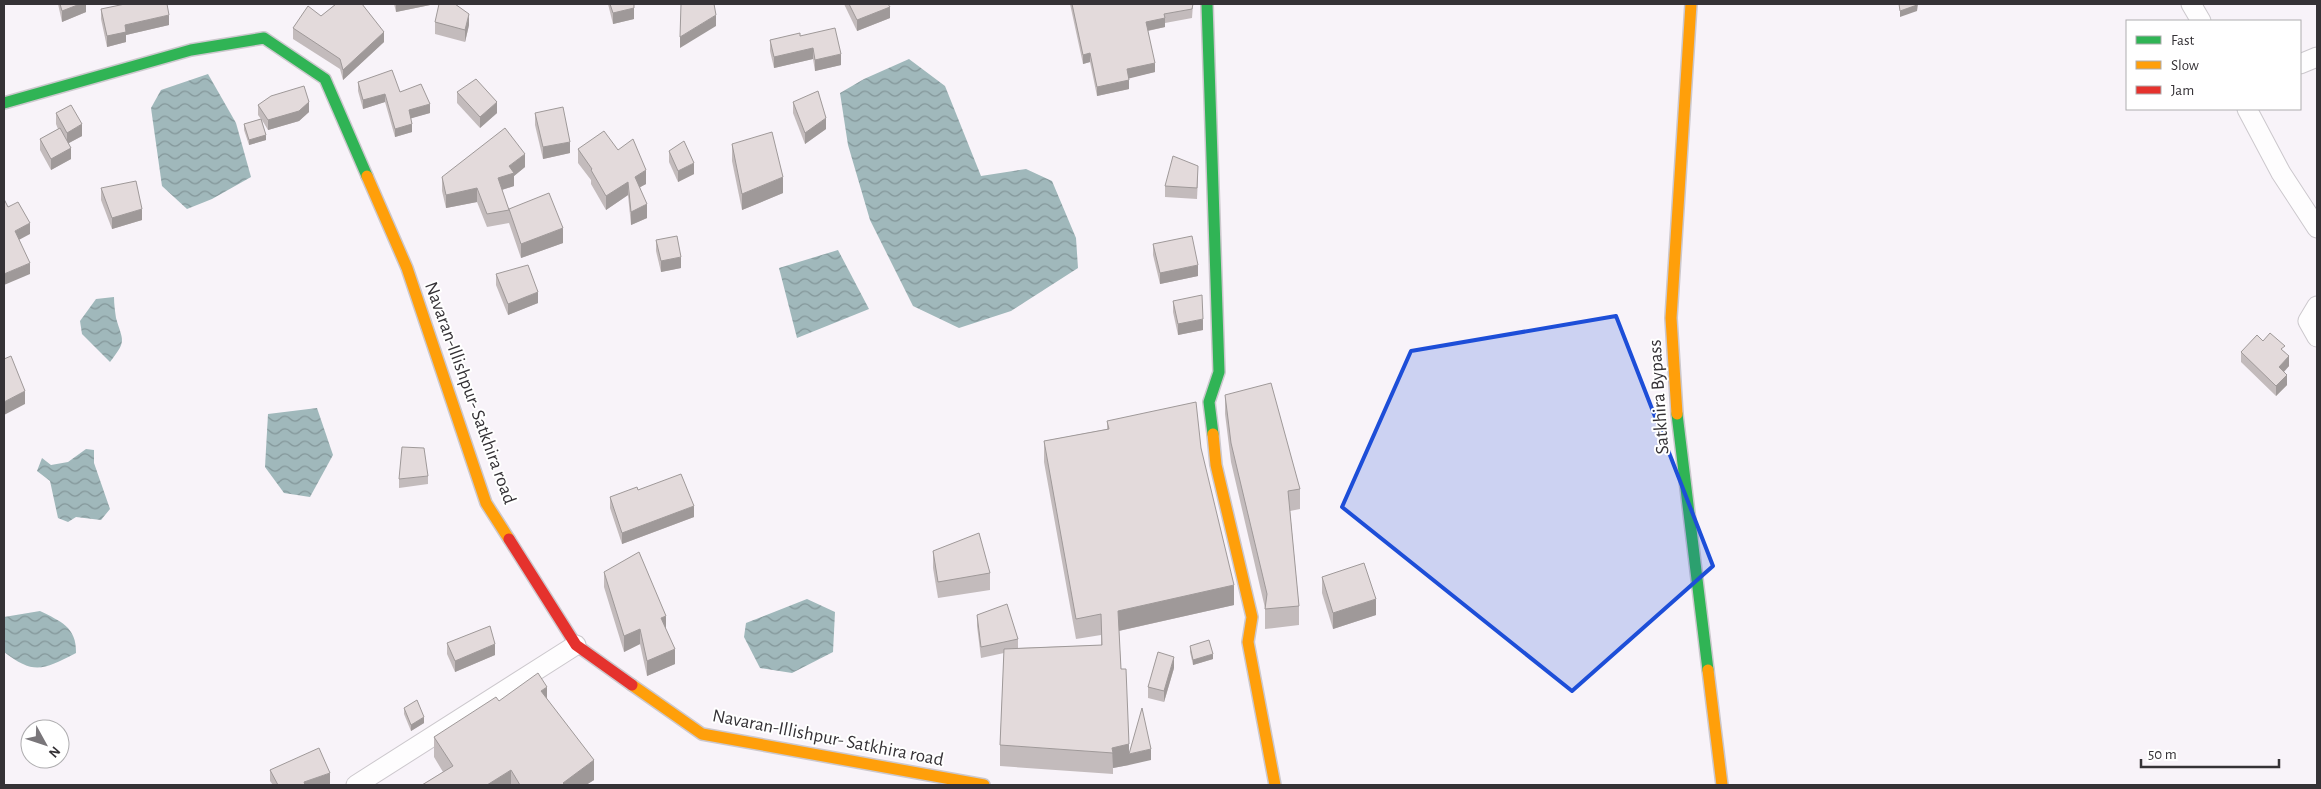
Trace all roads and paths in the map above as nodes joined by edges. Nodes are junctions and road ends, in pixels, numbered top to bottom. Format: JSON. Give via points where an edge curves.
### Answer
{"nodes":[{"id":1,"x":1207,"y":4,"type":"edge"},
{"id":2,"x":1691,"y":4,"type":"edge"},
{"id":3,"x":2192,"y":4,"type":"edge"},
{"id":4,"x":2200,"y":20,"type":"edge"},
{"id":5,"x":2317,"y":56,"type":"edge"},
{"id":6,"x":2301,"y":64,"type":"edge"},
{"id":7,"x":4,"y":103,"type":"edge"},
{"id":8,"x":2248,"y":110,"type":"edge"},
{"id":9,"x":2317,"y":228,"type":"edge"},
{"id":10,"x":2317,"y":306,"type":"edge"},
{"id":11,"x":2317,"y":338,"type":"edge"},
{"id":12,"x":576,"y":645,"type":"junction"},
{"id":13,"x":356,"y":785,"type":"edge"},
{"id":14,"x":984,"y":785,"type":"edge"},
{"id":15,"x":1275,"y":785,"type":"edge"},
{"id":16,"x":1722,"y":785,"type":"edge"}],
"edges":[{"from":1,"to":15,"type":"main road","via":[[1219,372],[1209,402],[1216,465],[1252,617],[1248,642]]},
{"from":2,"to":16,"type":"main road","name":"Satkhira Bypass","via":[[1671,318],[1683,472]]},
{"from":3,"to":4,"type":"street"},
{"from":5,"to":6,"type":"street"},
{"from":7,"to":12,"type":"main road","name":"Navaran-Illishpur- Satkhira road","via":[[191,50],[264,38],[325,78],[407,268],[486,503]]},
{"from":8,"to":9,"type":"street","via":[[2281,173]]},
{"from":10,"to":11,"type":"street","via":[[2308,321]]},
{"from":12,"to":13,"type":"street"},
{"from":12,"to":14,"type":"main road","name":"Navaran-Illishpur- Satkhira road","via":[[702,734]]}]}
